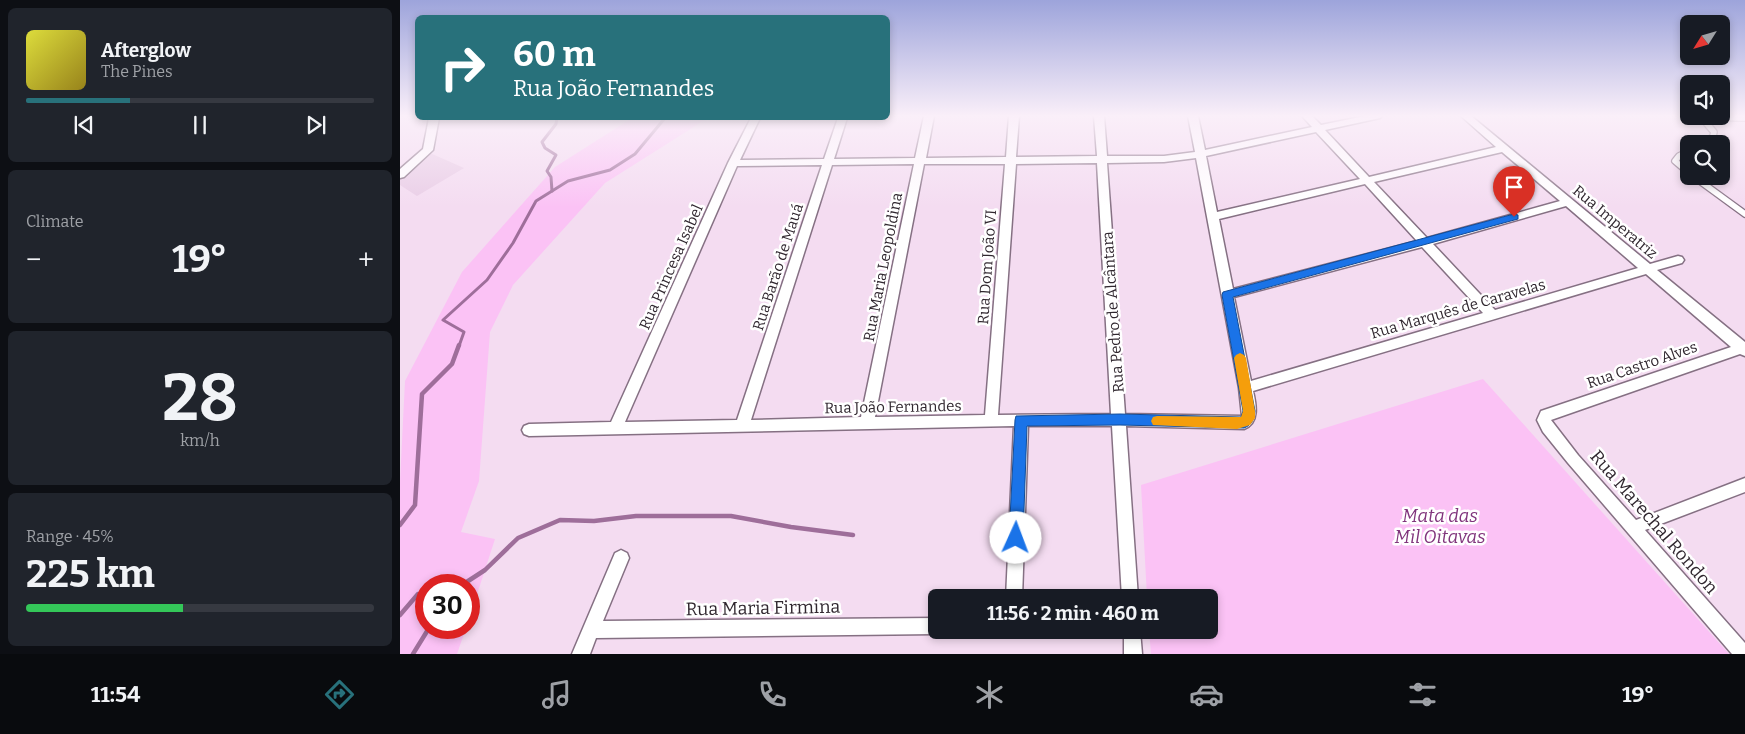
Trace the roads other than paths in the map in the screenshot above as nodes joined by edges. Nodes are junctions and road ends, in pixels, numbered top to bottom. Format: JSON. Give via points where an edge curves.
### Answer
{"nodes":[{"id":1,"x":429,"y":147,"type":"edge"},
{"id":2,"x":741,"y":147,"type":"edge"},
{"id":3,"x":832,"y":147,"type":"edge"},
{"id":4,"x":923,"y":147,"type":"edge"},
{"id":5,"x":1011,"y":147,"type":"edge"},
{"id":6,"x":1101,"y":147,"type":"edge"},
{"id":7,"x":1199,"y":147,"type":"edge"},
{"id":8,"x":1235,"y":147,"type":"edge"},
{"id":9,"x":1335,"y":147,"type":"edge"},
{"id":10,"x":1504,"y":148,"type":"joint"},
{"id":11,"x":1201,"y":154,"type":"junction"},
{"id":12,"x":1680,"y":156,"type":"edge"},
{"id":13,"x":1102,"y":161,"type":"junction"},
{"id":14,"x":827,"y":162,"type":"junction"},
{"id":15,"x":1010,"y":162,"type":"junction"},
{"id":16,"x":733,"y":163,"type":"junction"},
{"id":17,"x":919,"y":163,"type":"junction"},
{"id":18,"x":1680,"y":165,"type":"edge"},
{"id":19,"x":400,"y":175,"type":"edge"},
{"id":20,"x":1367,"y":181,"type":"junction"},
{"id":21,"x":1705,"y":185,"type":"edge"},
{"id":22,"x":1568,"y":202,"type":"junction"},
{"id":23,"x":1745,"y":214,"type":"edge"},
{"id":24,"x":1212,"y":217,"type":"junction"},
{"id":25,"x":1424,"y":243,"type":"junction"},
{"id":26,"x":1678,"y":260,"type":"dead end"},
{"id":27,"x":1648,"y":269,"type":"junction"},
{"id":28,"x":1227,"y":295,"type":"junction"},
{"id":29,"x":1493,"y":316,"type":"junction"},
{"id":30,"x":1744,"y":349,"type":"edge"},
{"id":31,"x":1246,"y":388,"type":"junction"},
{"id":32,"x":1549,"y":414,"type":"joint"},
{"id":33,"x":1021,"y":420,"type":"junction"},
{"id":34,"x":1120,"y":420,"type":"junction"},
{"id":35,"x":991,"y":421,"type":"junction"},
{"id":36,"x":867,"y":423,"type":"junction"},
{"id":37,"x":742,"y":426,"type":"junction"},
{"id":38,"x":615,"y":428,"type":"junction"},
{"id":39,"x":529,"y":430,"type":"dead end"},
{"id":40,"x":1745,"y":485,"type":"edge"},
{"id":41,"x":1633,"y":528,"type":"junction"},
{"id":42,"x":621,"y":558,"type":"dead end"},
{"id":43,"x":1014,"y":589,"type":"edge"},
{"id":44,"x":1129,"y":589,"type":"edge"},
{"id":45,"x":928,"y":626,"type":"edge"},
{"id":46,"x":591,"y":630,"type":"junction"},
{"id":47,"x":1132,"y":639,"type":"edge"},
{"id":48,"x":581,"y":654,"type":"edge"},
{"id":49,"x":1133,"y":654,"type":"edge"},
{"id":50,"x":1743,"y":654,"type":"edge"}],
"edges":[{"from":1,"to":19,"type":"street"},
{"from":2,"to":16,"type":"street","name":"Rua Princesa Isabel"},
{"from":3,"to":14,"type":"street","name":"Rua Barão de Mauá"},
{"from":4,"to":17,"type":"street","name":"Rua Maria Leopoldina"},
{"from":5,"to":15,"type":"street","name":"Rua Dom João VI"},
{"from":6,"to":13,"type":"street","name":"Rua Pedro de Alcântara"},
{"from":7,"to":11,"type":"street"},
{"from":8,"to":11,"type":"street"},
{"from":9,"to":20,"type":"street"},
{"from":10,"to":20,"type":"street"},
{"from":10,"to":22,"type":"street","name":"Rua Imperatriz"},
{"from":11,"to":13,"type":"street"},
{"from":11,"to":24,"type":"street"},
{"from":12,"to":18,"type":"lane","via":[[1675,161]]},
{"from":13,"to":15,"type":"street"},
{"from":13,"to":34,"type":"street","name":"Rua Pedro de Alcântara"},
{"from":14,"to":16,"type":"street"},
{"from":14,"to":17,"type":"street"},
{"from":14,"to":37,"type":"street","name":"Rua Barão de Mauá"},
{"from":15,"to":17,"type":"street"},
{"from":15,"to":35,"type":"street","name":"Rua Dom João VI"},
{"from":16,"to":38,"type":"street","name":"Rua Princesa Isabel"},
{"from":17,"to":36,"type":"street","name":"Rua Maria Leopoldina"},
{"from":20,"to":24,"type":"street"},
{"from":20,"to":25,"type":"street"},
{"from":21,"to":23,"type":"lane"},
{"from":22,"to":25,"type":"street"},
{"from":22,"to":27,"type":"street","name":"Rua Imperatriz"},
{"from":24,"to":28,"type":"street"},
{"from":25,"to":28,"type":"street"},
{"from":25,"to":29,"type":"street"},
{"from":26,"to":27,"type":"street","name":"Rua Marquês de Caravelas"},
{"from":27,"to":29,"type":"street","name":"Rua Marquês de Caravelas"},
{"from":27,"to":30,"type":"street","name":"Rua Imperatriz"},
{"from":28,"to":31,"type":"street"},
{"from":29,"to":31,"type":"street","name":"Rua Marquês de Caravelas"},
{"from":30,"to":32,"type":"street","name":"Rua Castro Alves"},
{"from":31,"to":34,"type":"street","name":"Rua João Fernandes","via":[[1249,411],[1247,420],[1240,424]]},
{"from":32,"to":41,"type":"street","name":"Rua Marechal Rondon","via":[[1544,420],[1548,428]]},
{"from":33,"to":34,"type":"street","name":"Rua João Fernandes"},
{"from":33,"to":35,"type":"street","name":"Rua João Fernandes"},
{"from":33,"to":43,"type":"street"},
{"from":34,"to":44,"type":"street","name":"Rua Pedro de Alcântara"},
{"from":35,"to":36,"type":"street","name":"Rua João Fernandes"},
{"from":36,"to":37,"type":"street","name":"Rua João Fernandes"},
{"from":37,"to":38,"type":"street","name":"Rua João Fernandes"},
{"from":38,"to":39,"type":"street","name":"Rua João Fernandes"},
{"from":40,"to":41,"type":"street"},
{"from":41,"to":50,"type":"street","name":"Rua Marechal Rondon"},
{"from":42,"to":46,"type":"street"},
{"from":45,"to":46,"type":"street","name":"Rua Maria Firmina"},
{"from":46,"to":48,"type":"street"},
{"from":47,"to":49,"type":"street"}]}
